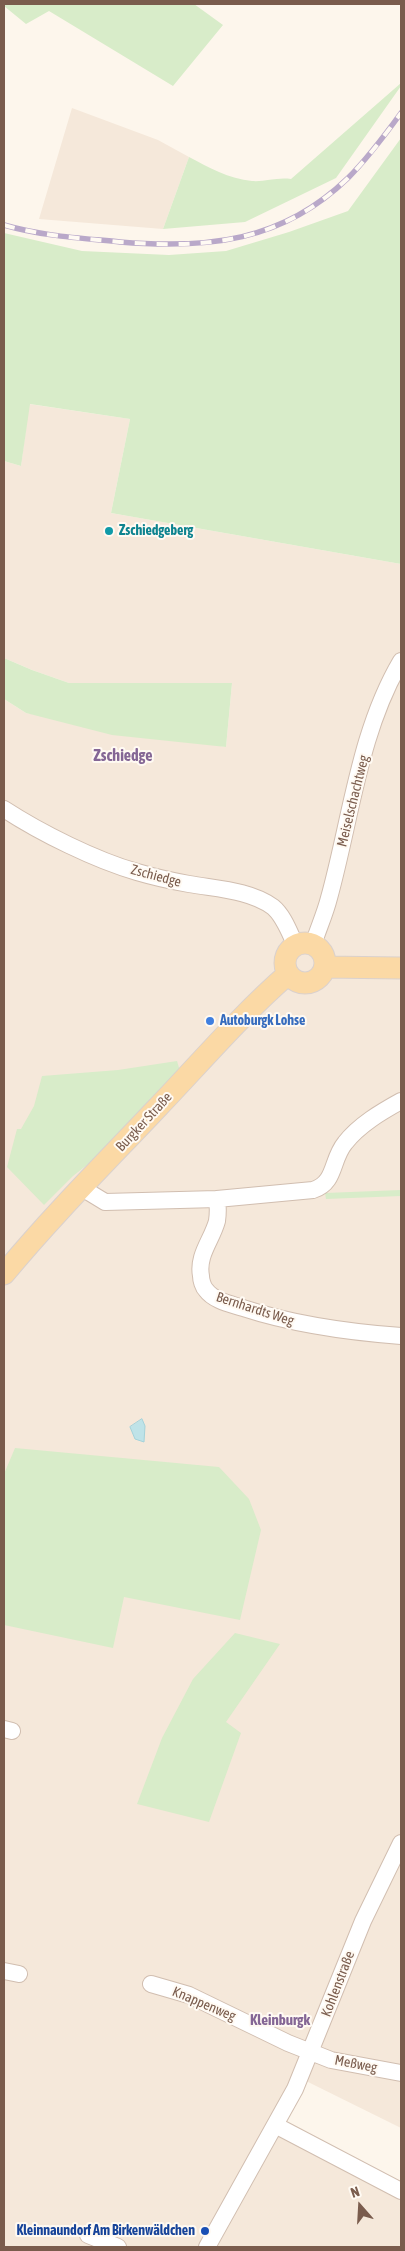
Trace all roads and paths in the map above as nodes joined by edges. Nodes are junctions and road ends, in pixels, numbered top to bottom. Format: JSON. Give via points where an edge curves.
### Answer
{"nodes":[{"id":1,"x":401,"y":660,"type":"edge"},
{"id":2,"x":4,"y":809,"type":"edge"},
{"id":3,"x":304,"y":946,"type":"junction"},
{"id":4,"x":325,"y":966,"type":"junction"},
{"id":5,"x":401,"y":968,"type":"edge"},
{"id":6,"x":288,"y":974,"type":"junction"},
{"id":7,"x":401,"y":1102,"type":"edge"},
{"id":8,"x":82,"y":1188,"type":"junction"},
{"id":9,"x":217,"y":1198,"type":"junction"},
{"id":10,"x":4,"y":1274,"type":"edge"},
{"id":11,"x":401,"y":1336,"type":"edge"},
{"id":12,"x":401,"y":1843,"type":"edge"},
{"id":13,"x":151,"y":1984,"type":"dead end"},
{"id":14,"x":311,"y":2052,"type":"junction"},
{"id":15,"x":401,"y":2073,"type":"edge"},
{"id":16,"x":275,"y":2125,"type":"junction"},
{"id":17,"x":401,"y":2191,"type":"edge"},
{"id":18,"x":88,"y":2235,"type":"dead end"},
{"id":19,"x":118,"y":2247,"type":"edge"},
{"id":20,"x":207,"y":2247,"type":"edge"}],
"edges":[{"from":1,"to":3,"type":"street","name":"Meiselschachtweg","via":[[383,695],[370,735],[329,898]]},
{"from":2,"to":3,"type":"street","name":"Zschiedge","via":[[92,855],[135,872],[232,891],[266,903],[274,908]]},
{"from":3,"to":4,"type":"main road","via":[[323,954]]},
{"from":3,"to":6,"type":"main road","via":[[286,958]]},
{"from":4,"to":5,"type":"main road"},
{"from":4,"to":6,"type":"main road","via":[[318,978],[306,983]]},
{"from":6,"to":8,"type":"main road","name":"Burgker Straße"},
{"from":7,"to":9,"type":"street","via":[[360,1128],[344,1144],[324,1186],[313,1190]]},
{"from":8,"to":9,"type":"street","via":[[106,1202]]},
{"from":8,"to":10,"type":"main road","name":"Burgker Straße"},
{"from":9,"to":11,"type":"street","name":"Bernhardts Weg","via":[[216,1222],[201,1258],[200,1275],[210,1294],[268,1316],[317,1327]]},
{"from":12,"to":14,"type":"street","name":"Kohlenstraße","via":[[363,1921]]},
{"from":13,"to":14,"type":"street","name":"Knappenweg","via":[[189,1995]]},
{"from":14,"to":15,"type":"street","name":"Meßweg","via":[[339,2062]]},
{"from":14,"to":16,"type":"street","name":"Kohlenstraße"},
{"from":16,"to":17,"type":"street"},
{"from":16,"to":20,"type":"street","name":"Kohlenstraße"},
{"from":18,"to":19,"type":"street"}]}
